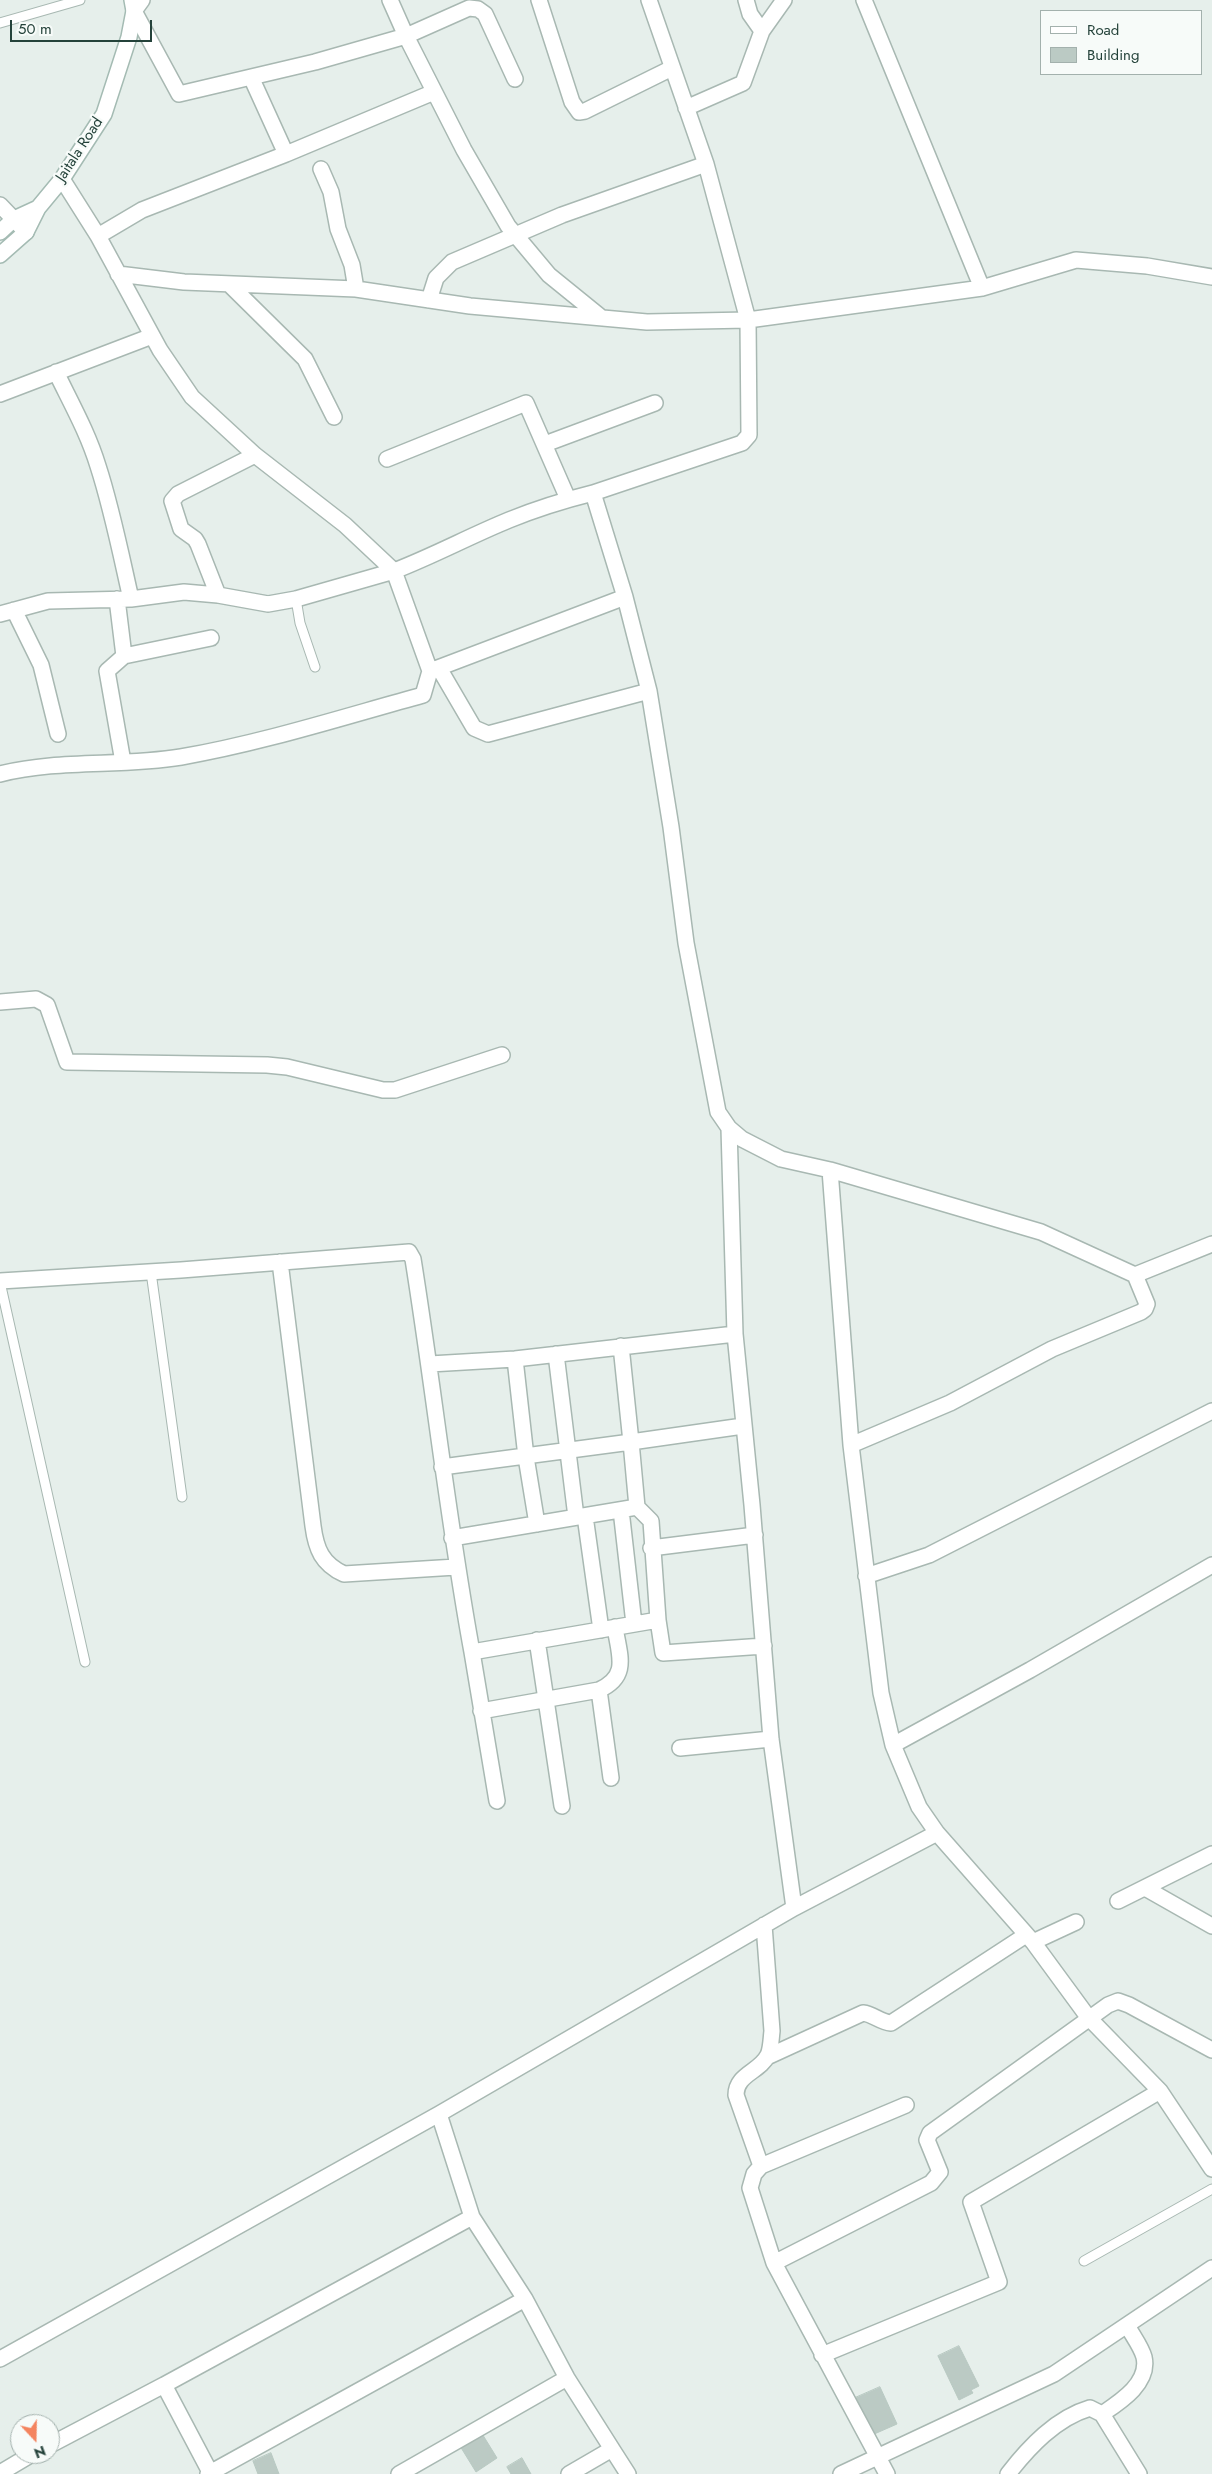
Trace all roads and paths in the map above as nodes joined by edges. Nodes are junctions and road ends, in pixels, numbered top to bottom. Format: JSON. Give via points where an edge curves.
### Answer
{"nodes":[{"id":1,"x":80,"y":0,"type":"edge"},
{"id":2,"x":390,"y":0,"type":"edge"},
{"id":3,"x":540,"y":0,"type":"edge"},
{"id":4,"x":649,"y":0,"type":"edge"},
{"id":5,"x":746,"y":0,"type":"edge"},
{"id":6,"x":784,"y":0,"type":"edge"},
{"id":7,"x":864,"y":0,"type":"edge"},
{"id":8,"x":136,"y":4,"type":"edge"},
{"id":9,"x":0,"y":23,"type":"edge"},
{"id":10,"x":762,"y":31,"type":"junction"},
{"id":11,"x":406,"y":36,"type":"junction"},
{"id":12,"x":672,"y":68,"type":"junction"},
{"id":13,"x":251,"y":77,"type":"junction"},
{"id":14,"x":515,"y":79,"type":"dead end"},
{"id":15,"x":434,"y":92,"type":"junction"},
{"id":16,"x":686,"y":108,"type":"junction"},
{"id":17,"x":286,"y":154,"type":"junction"},
{"id":18,"x":706,"y":164,"type":"junction"},
{"id":19,"x":321,"y":170,"type":"dead end"},
{"id":20,"x":62,"y":179,"type":"junction"},
{"id":21,"x":0,"y":205,"type":"edge"},
{"id":22,"x":38,"y":208,"type":"junction"},
{"id":23,"x":14,"y":219,"type":"junction"},
{"id":24,"x":0,"y":232,"type":"edge"},
{"id":25,"x":26,"y":232,"type":"junction"},
{"id":26,"x":98,"y":236,"type":"junction"},
{"id":27,"x":517,"y":236,"type":"junction"},
{"id":28,"x":0,"y":255,"type":"edge"},
{"id":29,"x":118,"y":274,"type":"junction"},
{"id":30,"x":1212,"y":277,"type":"edge"},
{"id":31,"x":229,"y":284,"type":"junction"},
{"id":32,"x":356,"y":288,"type":"junction"},
{"id":33,"x":982,"y":288,"type":"junction"},
{"id":34,"x":430,"y":300,"type":"junction"},
{"id":35,"x":602,"y":318,"type":"junction"},
{"id":36,"x":748,"y":320,"type":"junction"},
{"id":37,"x":152,"y":336,"type":"junction"},
{"id":38,"x":56,"y":372,"type":"junction"},
{"id":39,"x":0,"y":394,"type":"edge"},
{"id":40,"x":655,"y":404,"type":"dead end"},
{"id":41,"x":334,"y":417,"type":"dead end"},
{"id":42,"x":545,"y":444,"type":"junction"},
{"id":43,"x":255,"y":455,"type":"junction"},
{"id":44,"x":387,"y":459,"type":"dead end"},
{"id":45,"x":593,"y":493,"type":"junction"},
{"id":46,"x":568,"y":499,"type":"junction"},
{"id":47,"x":394,"y":571,"type":"junction"},
{"id":48,"x":218,"y":595,"type":"junction"},
{"id":49,"x":625,"y":597,"type":"junction"},
{"id":50,"x":124,"y":599,"type":"junction"},
{"id":51,"x":296,"y":599,"type":"junction"},
{"id":52,"x":7,"y":612,"type":"edge"},
{"id":53,"x":211,"y":638,"type":"dead end"},
{"id":54,"x":124,"y":656,"type":"junction"},
{"id":55,"x":315,"y":666,"type":"dead end"},
{"id":56,"x":435,"y":670,"type":"junction"},
{"id":57,"x":648,"y":691,"type":"junction"},
{"id":58,"x":58,"y":734,"type":"dead end"},
{"id":59,"x":123,"y":762,"type":"junction"},
{"id":60,"x":0,"y":774,"type":"edge"},
{"id":61,"x":0,"y":1002,"type":"edge"},
{"id":62,"x":502,"y":1054,"type":"dead end"},
{"id":63,"x":729,"y":1128,"type":"junction"},
{"id":64,"x":830,"y":1170,"type":"junction"},
{"id":65,"x":1212,"y":1244,"type":"edge"},
{"id":66,"x":280,"y":1262,"type":"junction"},
{"id":67,"x":151,"y":1272,"type":"junction"},
{"id":68,"x":1135,"y":1275,"type":"junction"},
{"id":69,"x":0,"y":1281,"type":"edge"},
{"id":70,"x":734,"y":1334,"type":"junction"},
{"id":71,"x":621,"y":1346,"type":"junction"},
{"id":72,"x":556,"y":1354,"type":"junction"},
{"id":73,"x":515,"y":1359,"type":"junction"},
{"id":74,"x":430,"y":1364,"type":"junction"},
{"id":75,"x":1212,"y":1411,"type":"edge"},
{"id":76,"x":743,"y":1426,"type":"junction"},
{"id":77,"x":630,"y":1442,"type":"junction"},
{"id":78,"x":851,"y":1445,"type":"junction"},
{"id":79,"x":567,"y":1452,"type":"junction"},
{"id":80,"x":526,"y":1457,"type":"junction"},
{"id":81,"x":442,"y":1467,"type":"junction"},
{"id":82,"x":182,"y":1497,"type":"dead end"},
{"id":83,"x":637,"y":1508,"type":"junction"},
{"id":84,"x":621,"y":1510,"type":"junction"},
{"id":85,"x":580,"y":1517,"type":"junction"},
{"id":86,"x":537,"y":1524,"type":"junction"},
{"id":87,"x":755,"y":1535,"type":"junction"},
{"id":88,"x":452,"y":1538,"type":"junction"},
{"id":89,"x":652,"y":1548,"type":"junction"},
{"id":90,"x":1212,"y":1565,"type":"edge"},
{"id":91,"x":456,"y":1567,"type":"junction"},
{"id":92,"x":866,"y":1576,"type":"junction"},
{"id":93,"x":658,"y":1620,"type":"junction"},
{"id":94,"x":634,"y":1624,"type":"junction"},
{"id":95,"x":608,"y":1629,"type":"junction"},
{"id":96,"x":537,"y":1640,"type":"junction"},
{"id":97,"x":764,"y":1646,"type":"junction"},
{"id":98,"x":472,"y":1652,"type":"junction"},
{"id":99,"x":84,"y":1662,"type":"dead end"},
{"id":100,"x":599,"y":1690,"type":"junction"},
{"id":101,"x":546,"y":1700,"type":"junction"},
{"id":102,"x":481,"y":1711,"type":"junction"},
{"id":103,"x":771,"y":1739,"type":"junction"},
{"id":104,"x":893,"y":1745,"type":"junction"},
{"id":105,"x":680,"y":1748,"type":"dead end"},
{"id":106,"x":611,"y":1778,"type":"dead end"},
{"id":107,"x":497,"y":1801,"type":"dead end"},
{"id":108,"x":562,"y":1806,"type":"dead end"},
{"id":109,"x":937,"y":1833,"type":"junction"},
{"id":110,"x":1212,"y":1854,"type":"edge"},
{"id":111,"x":1145,"y":1888,"type":"junction"},
{"id":112,"x":1118,"y":1901,"type":"dead end"},
{"id":113,"x":794,"y":1908,"type":"junction"},
{"id":114,"x":1076,"y":1922,"type":"dead end"},
{"id":115,"x":764,"y":1925,"type":"junction"},
{"id":116,"x":1212,"y":1926,"type":"edge"},
{"id":117,"x":1030,"y":1939,"type":"junction"},
{"id":118,"x":1088,"y":2017,"type":"junction"},
{"id":119,"x":1212,"y":2050,"type":"edge"},
{"id":120,"x":767,"y":2057,"type":"junction"},
{"id":121,"x":1160,"y":2091,"type":"junction"},
{"id":122,"x":906,"y":2105,"type":"dead end"},
{"id":123,"x":439,"y":2114,"type":"junction"},
{"id":124,"x":760,"y":2166,"type":"junction"},
{"id":125,"x":1212,"y":2170,"type":"edge"},
{"id":126,"x":1212,"y":2189,"type":"edge"},
{"id":127,"x":472,"y":2218,"type":"junction"},
{"id":128,"x":1084,"y":2261,"type":"dead end"},
{"id":129,"x":774,"y":2263,"type":"junction"},
{"id":130,"x":1212,"y":2268,"type":"edge"},
{"id":131,"x":525,"y":2299,"type":"junction"},
{"id":132,"x":1127,"y":2325,"type":"junction"},
{"id":133,"x":822,"y":2355,"type":"junction"},
{"id":134,"x":0,"y":2358,"type":"edge"},
{"id":135,"x":567,"y":2378,"type":"junction"},
{"id":136,"x":164,"y":2385,"type":"junction"},
{"id":137,"x":1102,"y":2414,"type":"junction"},
{"id":138,"x":60,"y":2440,"type":"edge"},
{"id":139,"x":612,"y":2449,"type":"junction"},
{"id":140,"x":878,"y":2456,"type":"junction"},
{"id":141,"x":15,"y":2464,"type":"edge"},
{"id":142,"x":0,"y":2473,"type":"edge"},
{"id":143,"x":210,"y":2474,"type":"edge"},
{"id":144,"x":399,"y":2474,"type":"edge"},
{"id":145,"x":569,"y":2474,"type":"edge"},
{"id":146,"x":628,"y":2474,"type":"edge"},
{"id":147,"x":841,"y":2474,"type":"edge"},
{"id":148,"x":887,"y":2474,"type":"edge"},
{"id":149,"x":1008,"y":2474,"type":"edge"},
{"id":150,"x":1139,"y":2474,"type":"edge"}],
"edges":[{"from":1,"to":9,"type":"lane"},
{"from":2,"to":11,"type":"street"},
{"from":3,"to":12,"type":"street","via":[[572,102],[579,112],[585,112]]},
{"from":4,"to":12,"type":"street"},
{"from":5,"to":10,"type":"street","via":[[750,14]]},
{"from":6,"to":10,"type":"street"},
{"from":7,"to":33,"type":"street"},
{"from":8,"to":13,"type":"street","via":[[179,94]]},
{"from":8,"to":20,"type":"street","name":"Jaitala Road","via":[[104,114]]},
{"from":10,"to":16,"type":"street","via":[[743,83]]},
{"from":11,"to":13,"type":"street"},
{"from":11,"to":14,"type":"street","via":[[469,8],[478,9],[485,14]]},
{"from":11,"to":15,"type":"street"},
{"from":12,"to":16,"type":"street"},
{"from":13,"to":17,"type":"street"},
{"from":15,"to":17,"type":"street"},
{"from":15,"to":27,"type":"street","via":[[464,150]]},
{"from":16,"to":18,"type":"street"},
{"from":17,"to":26,"type":"street","via":[[142,210]]},
{"from":18,"to":27,"type":"street","via":[[581,208]]},
{"from":18,"to":36,"type":"street"},
{"from":19,"to":32,"type":"street","via":[[331,192],[338,229],[352,265]]},
{"from":20,"to":22,"type":"street","name":"Jaitala Road"},
{"from":20,"to":26,"type":"street"},
{"from":21,"to":23,"type":"street"},
{"from":22,"to":23,"type":"street","name":"Jaitala Road"},
{"from":22,"to":25,"type":"street","name":"Jaitala Road"},
{"from":23,"to":24,"type":"street","name":"Jaitala Road"},
{"from":23,"to":25,"type":"street"},
{"from":25,"to":28,"type":"street","name":"Jaitala Road"},
{"from":26,"to":29,"type":"street"},
{"from":27,"to":34,"type":"street","via":[[452,262],[436,278]]},
{"from":27,"to":35,"type":"street","via":[[548,275]]},
{"from":29,"to":31,"type":"street"},
{"from":29,"to":37,"type":"street"},
{"from":30,"to":33,"type":"street","via":[[1147,266],[1076,260]]},
{"from":31,"to":32,"type":"street"},
{"from":31,"to":41,"type":"street","via":[[305,359]]},
{"from":32,"to":34,"type":"street"},
{"from":33,"to":36,"type":"street"},
{"from":34,"to":35,"type":"street"},
{"from":35,"to":36,"type":"street","via":[[647,322]]},
{"from":36,"to":45,"type":"street","via":[[749,435],[742,443]]},
{"from":37,"to":38,"type":"street"},
{"from":37,"to":43,"type":"street","via":[[192,397]]},
{"from":38,"to":39,"type":"street"},
{"from":38,"to":50,"type":"street","via":[[83,426],[98,466]]},
{"from":40,"to":42,"type":"street"},
{"from":42,"to":44,"type":"street","via":[[529,406],[522,403]]},
{"from":42,"to":46,"type":"street"},
{"from":43,"to":47,"type":"street","via":[[345,525]]},
{"from":43,"to":48,"type":"street","via":[[178,494],[172,501],[181,529],[195,538],[198,544]]},
{"from":45,"to":46,"type":"street"},
{"from":45,"to":49,"type":"street"},
{"from":46,"to":47,"type":"street","via":[[510,520]]},
{"from":47,"to":51,"type":"street"},
{"from":47,"to":56,"type":"street"},
{"from":48,"to":50,"type":"street","via":[[184,592]]},
{"from":48,"to":51,"type":"street","via":[[268,604]]},
{"from":49,"to":56,"type":"street"},
{"from":49,"to":57,"type":"street"},
{"from":50,"to":52,"type":"street","via":[[48,601]]},
{"from":50,"to":54,"type":"street"},
{"from":51,"to":55,"type":"lane","via":[[300,623]]},
{"from":52,"to":58,"type":"street","via":[[40,665]]},
{"from":53,"to":54,"type":"street"},
{"from":54,"to":59,"type":"street","via":[[107,671]]},
{"from":56,"to":57,"type":"street","via":[[474,728],[488,734]]},
{"from":56,"to":59,"type":"street","via":[[422,695],[189,755]]},
{"from":57,"to":63,"type":"street","via":[[672,826],[690,962],[718,1112]]},
{"from":59,"to":60,"type":"street","via":[[56,766]]},
{"from":61,"to":62,"type":"street","via":[[36,999],[47,1005],[67,1062],[268,1065],[394,1090]]},
{"from":63,"to":64,"type":"street","via":[[756,1148],[782,1159]]},
{"from":63,"to":70,"type":"street"},
{"from":64,"to":68,"type":"street","via":[[1041,1232]]},
{"from":64,"to":78,"type":"street"},
{"from":65,"to":68,"type":"street"},
{"from":66,"to":67,"type":"street"},
{"from":66,"to":74,"type":"street","via":[[409,1252]]},
{"from":66,"to":91,"type":"street","via":[[314,1536],[322,1558],[344,1574]]},
{"from":67,"to":69,"type":"street"},
{"from":67,"to":82,"type":"lane"},
{"from":68,"to":78,"type":"street","via":[[1147,1304],[1141,1312],[1052,1349],[950,1403]]},
{"from":69,"to":99,"type":"lane"},
{"from":70,"to":71,"type":"street"},
{"from":70,"to":76,"type":"street"},
{"from":71,"to":72,"type":"street"},
{"from":71,"to":77,"type":"street"},
{"from":72,"to":73,"type":"street"},
{"from":72,"to":79,"type":"street"},
{"from":73,"to":74,"type":"street"},
{"from":73,"to":80,"type":"street"},
{"from":74,"to":81,"type":"street"},
{"from":75,"to":92,"type":"street","via":[[929,1555]]},
{"from":76,"to":77,"type":"street"},
{"from":76,"to":87,"type":"street"},
{"from":77,"to":79,"type":"street"},
{"from":77,"to":83,"type":"street"},
{"from":78,"to":92,"type":"street"},
{"from":79,"to":80,"type":"street"},
{"from":79,"to":85,"type":"street"},
{"from":80,"to":81,"type":"street"},
{"from":80,"to":86,"type":"street"},
{"from":81,"to":88,"type":"street"},
{"from":83,"to":84,"type":"street"},
{"from":83,"to":89,"type":"street","via":[[651,1521]]},
{"from":84,"to":85,"type":"street"},
{"from":84,"to":94,"type":"street"},
{"from":85,"to":86,"type":"street"},
{"from":85,"to":95,"type":"street"},
{"from":86,"to":88,"type":"street"},
{"from":87,"to":89,"type":"street"},
{"from":87,"to":97,"type":"street"},
{"from":88,"to":91,"type":"street"},
{"from":89,"to":93,"type":"street"},
{"from":90,"to":104,"type":"street"},
{"from":91,"to":98,"type":"street"},
{"from":92,"to":104,"type":"street","via":[[881,1694]]},
{"from":93,"to":94,"type":"street"},
{"from":93,"to":97,"type":"street","via":[[663,1654]]},
{"from":94,"to":95,"type":"street"},
{"from":95,"to":96,"type":"street"},
{"from":95,"to":100,"type":"street","via":[[620,1670],[617,1678]]},
{"from":96,"to":98,"type":"street"},
{"from":96,"to":101,"type":"street"},
{"from":97,"to":103,"type":"street"},
{"from":98,"to":102,"type":"street"},
{"from":100,"to":101,"type":"street"},
{"from":100,"to":106,"type":"street"},
{"from":101,"to":102,"type":"street"},
{"from":101,"to":108,"type":"street"},
{"from":102,"to":107,"type":"street"},
{"from":103,"to":105,"type":"street"},
{"from":103,"to":113,"type":"street"},
{"from":104,"to":109,"type":"street","via":[[919,1807]]},
{"from":109,"to":113,"type":"street"},
{"from":109,"to":117,"type":"street"},
{"from":110,"to":111,"type":"street"},
{"from":111,"to":112,"type":"street"},
{"from":111,"to":116,"type":"street"},
{"from":113,"to":115,"type":"street"},
{"from":114,"to":117,"type":"street"},
{"from":115,"to":120,"type":"street","via":[[772,2031]]},
{"from":115,"to":123,"type":"street"},
{"from":117,"to":118,"type":"street"},
{"from":117,"to":120,"type":"street","via":[[891,2022],[863,2013]]},
{"from":118,"to":119,"type":"street","via":[[1118,2002]]},
{"from":118,"to":121,"type":"street"},
{"from":118,"to":129,"type":"street","via":[[930,2132],[927,2140],[940,2172],[931,2183]]},
{"from":120,"to":124,"type":"street","via":[[740,2080],[736,2088]]},
{"from":121,"to":125,"type":"street"},
{"from":121,"to":133,"type":"street","via":[[971,2202],[999,2282]]},
{"from":122,"to":124,"type":"street"},
{"from":123,"to":127,"type":"street"},
{"from":123,"to":134,"type":"street"},
{"from":124,"to":129,"type":"street","via":[[750,2188]]},
{"from":126,"to":128,"type":"lane"},
{"from":127,"to":131,"type":"street"},
{"from":127,"to":136,"type":"street"},
{"from":129,"to":133,"type":"street"},
{"from":130,"to":132,"type":"street"},
{"from":131,"to":135,"type":"street"},
{"from":131,"to":143,"type":"street"},
{"from":132,"to":137,"type":"street","via":[[1144,2355],[1145,2364],[1131,2393]]},
{"from":132,"to":140,"type":"street","via":[[1054,2374]]},
{"from":133,"to":140,"type":"street"},
{"from":135,"to":139,"type":"street"},
{"from":135,"to":144,"type":"street"},
{"from":136,"to":138,"type":"street"},
{"from":136,"to":143,"type":"street"},
{"from":137,"to":149,"type":"street","via":[[1090,2408],[1051,2429]]},
{"from":137,"to":150,"type":"street"},
{"from":139,"to":145,"type":"street"},
{"from":139,"to":146,"type":"street"},
{"from":140,"to":147,"type":"street"},
{"from":140,"to":148,"type":"street"},
{"from":141,"to":142,"type":"street"}]}
